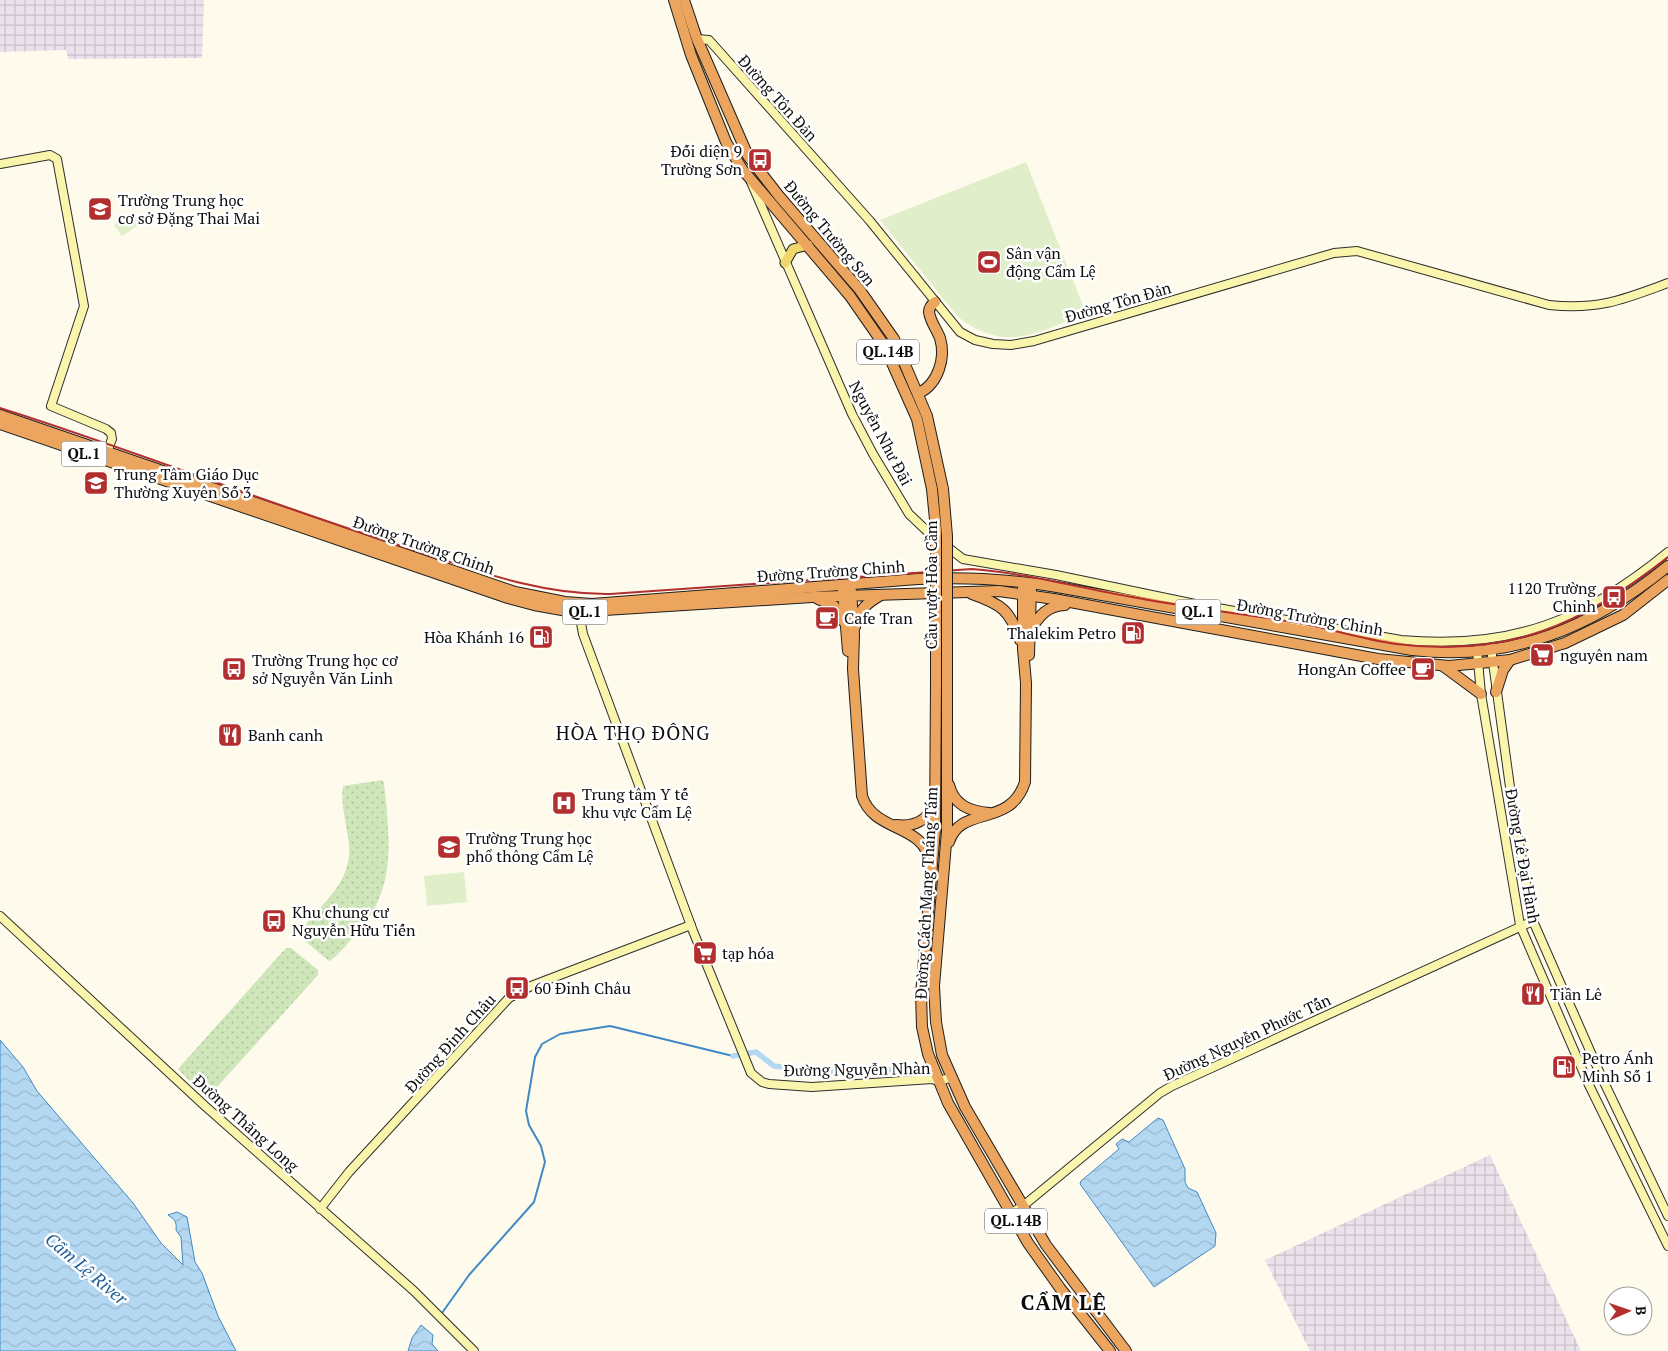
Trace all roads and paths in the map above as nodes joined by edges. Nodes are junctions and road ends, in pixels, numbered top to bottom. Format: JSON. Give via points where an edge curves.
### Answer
{"nodes":[{"id":1,"x":674,"y":0,"type":"edge"},
{"id":2,"x":684,"y":0,"type":"edge"},
{"id":3,"x":697,"y":39,"type":"junction"},
{"id":4,"x":0,"y":164,"type":"edge"},
{"id":5,"x":751,"y":182,"type":"junction"},
{"id":6,"x":808,"y":246,"type":"junction"},
{"id":7,"x":785,"y":262,"type":"junction"},
{"id":8,"x":1668,"y":283,"type":"edge"},
{"id":9,"x":934,"y":302,"type":"junction"},
{"id":10,"x":919,"y":393,"type":"junction"},
{"id":11,"x":0,"y":415,"type":"edge"},
{"id":12,"x":0,"y":424,"type":"edge"},
{"id":13,"x":107,"y":452,"type":"junction"},
{"id":14,"x":932,"y":489,"type":"joint"},
{"id":15,"x":944,"y":489,"type":"joint"},
{"id":16,"x":1668,"y":552,"type":"edge"},
{"id":17,"x":1668,"y":566,"type":"edge"},
{"id":18,"x":1668,"y":580,"type":"edge"},
{"id":19,"x":1027,"y":582,"type":"junction"},
{"id":20,"x":846,"y":585,"type":"junction"},
{"id":21,"x":966,"y":591,"type":"junction"},
{"id":22,"x":883,"y":594,"type":"junction"},
{"id":23,"x":1027,"y":595,"type":"junction"},
{"id":24,"x":847,"y":596,"type":"junction"},
{"id":25,"x":812,"y":597,"type":"junction"},
{"id":26,"x":1082,"y":605,"type":"junction"},
{"id":27,"x":579,"y":612,"type":"junction"},
{"id":28,"x":846,"y":626,"type":"junction"},
{"id":29,"x":1030,"y":630,"type":"junction"},
{"id":30,"x":854,"y":635,"type":"junction"},
{"id":31,"x":1023,"y":644,"type":"junction"},
{"id":32,"x":1491,"y":648,"type":"junction"},
{"id":33,"x":1477,"y":650,"type":"junction"},
{"id":34,"x":1510,"y":660,"type":"junction"},
{"id":35,"x":1492,"y":662,"type":"junction"},
{"id":36,"x":1478,"y":664,"type":"junction"},
{"id":37,"x":1442,"y":666,"type":"junction"},
{"id":38,"x":853,"y":669,"type":"junction"},
{"id":39,"x":941,"y":682,"type":"junction"},
{"id":40,"x":1026,"y":683,"type":"junction"},
{"id":41,"x":1496,"y":692,"type":"junction"},
{"id":42,"x":1481,"y":694,"type":"junction"},
{"id":43,"x":948,"y":777,"type":"junction"},
{"id":44,"x":936,"y":792,"type":"junction"},
{"id":45,"x":995,"y":814,"type":"junction"},
{"id":46,"x":890,"y":825,"type":"junction"},
{"id":47,"x":945,"y":855,"type":"junction"},
{"id":48,"x":932,"y":875,"type":"junction"},
{"id":49,"x":0,"y":916,"type":"edge"},
{"id":50,"x":1533,"y":921,"type":"junction"},
{"id":51,"x":691,"y":925,"type":"junction"},
{"id":52,"x":1520,"y":925,"type":"junction"},
{"id":53,"x":950,"y":1078,"type":"junction"},
{"id":54,"x":938,"y":1081,"type":"junction"},
{"id":55,"x":1023,"y":1206,"type":"junction"},
{"id":56,"x":320,"y":1209,"type":"junction"},
{"id":57,"x":1011,"y":1213,"type":"junction"},
{"id":58,"x":1668,"y":1216,"type":"edge"},
{"id":59,"x":1668,"y":1246,"type":"edge"},
{"id":60,"x":474,"y":1351,"type":"edge"},
{"id":61,"x":1110,"y":1351,"type":"edge"},
{"id":62,"x":1126,"y":1351,"type":"edge"}],
"edges":[{"from":1,"to":5,"type":"highway","name":"Đường Trường Sơn","number":"QL.14B","via":[[691,54],[726,142]]},
{"from":2,"to":3,"type":"highway","name":"Đường Trường Sơn","number":"QL.14B"},
{"from":3,"to":9,"type":"street","name":"Đường Tôn Đản","via":[[709,40],[870,221]]},
{"from":3,"to":10,"type":"highway","name":"Đường Trường Sơn","number":"QL.14B","via":[[748,156],[878,315],[894,339]]},
{"from":4,"to":13,"type":"street","via":[[50,155],[57,159],[84,306],[51,406],[111,433]]},
{"from":5,"to":6,"type":"highway","name":"Đường Trường Sơn","number":"QL.14B"},
{"from":5,"to":7,"type":"street","name":"Nguyễn Như Đãi"},
{"from":6,"to":7,"type":"main road","via":[[793,249]]},
{"from":6,"to":14,"type":"highway","name":"Đường Trường Sơn","number":"QL.14B","via":[[850,296],[884,345],[917,419]]},
{"from":7,"to":16,"type":"street","name":"Nguyễn Như Đãi","via":[[852,414],[908,514],[963,559],[1194,604],[1432,643],[1478,641],[1526,632],[1574,615],[1617,590]]},
{"from":8,"to":9,"type":"street","name":"Đường Tôn Đản","via":[[1614,303],[1579,308],[1549,305],[1357,250],[1334,253],[1011,345],[993,344],[967,336]]},
{"from":9,"to":10,"type":"highway","via":[[929,312],[940,338],[941,363],[930,386]]},
{"from":10,"to":15,"type":"highway","name":"Đường Trường Sơn","number":"QL.14B"},
{"from":11,"to":13,"type":"highway","name":"Đường Trường Chinh","number":"QL.1"},
{"from":12,"to":27,"type":"highway","name":"Đường Trường Chinh","number":"QL.1","via":[[508,598]]},
{"from":13,"to":20,"type":"highway","name":"Đường Trường Chinh","number":"QL.1","via":[[538,598],[592,604]]},
{"from":14,"to":39,"type":"highway","name":"Cầu vượt Hòa Cầm","number":"QL.14B","bridge":true},
{"from":15,"to":39,"type":"highway","name":"Cầu vượt Hòa Cầm","number":"QL.14B","bridge":true,"via":[[947,536]]},
{"from":17,"to":32,"type":"highway","name":"Đường Trường Chinh","number":"QL.1","via":[[1622,601],[1580,624],[1538,640]]},
{"from":18,"to":34,"type":"highway","name":"Đường Trường Chinh","number":"QL.1","via":[[1638,605],[1609,622],[1565,643]]},
{"from":19,"to":20,"type":"highway","name":"Đường Trường Chinh","number":"QL.1","via":[[965,577]]},
{"from":19,"to":23,"type":"highway"},
{"from":19,"to":33,"type":"highway","name":"Đường Trường Chinh","number":"QL.1","via":[[1412,650]]},
{"from":20,"to":24,"type":"highway"},
{"from":21,"to":22,"type":"highway","name":"Đường Trường Chinh","number":"QL.1"},
{"from":21,"to":23,"type":"highway","name":"Đường Trường Chinh","number":"QL.1"},
{"from":21,"to":31,"type":"highway","via":[[990,596],[1004,604],[1016,620]]},
{"from":22,"to":24,"type":"highway","name":"Đường Trường Chinh","number":"QL.1"},
{"from":22,"to":30,"type":"highway","via":[[869,602],[857,617]]},
{"from":23,"to":26,"type":"highway","name":"Đường Trường Chinh","number":"QL.1"},
{"from":23,"to":29,"type":"highway"},
{"from":23,"to":31,"type":"highway"},
{"from":24,"to":25,"type":"highway","name":"Đường Trường Chinh","number":"QL.1"},
{"from":24,"to":28,"type":"highway"},
{"from":24,"to":30,"type":"highway"},
{"from":25,"to":27,"type":"highway","name":"Đường Trường Chinh","number":"QL.1"},
{"from":25,"to":28,"type":"highway","via":[[834,606]]},
{"from":26,"to":29,"type":"highway","via":[[1047,609]]},
{"from":26,"to":37,"type":"highway","name":"Đường Trường Chinh","number":"QL.1","via":[[1373,658]]},
{"from":27,"to":51,"type":"street","name":"Đường Nguyễn Nhàn","via":[[583,634]]},
{"from":28,"to":38,"type":"highway"},
{"from":29,"to":40,"type":"highway"},
{"from":30,"to":38,"type":"highway"},
{"from":31,"to":40,"type":"highway"},
{"from":32,"to":33,"type":"highway","name":"Đường Trường Chinh","number":"QL.1"},
{"from":32,"to":35,"type":"street","name":"Đường Lê Đại Hành"},
{"from":33,"to":36,"type":"street","name":"Đường Lê Đại Hành"},
{"from":34,"to":35,"type":"highway","name":"Đường Trường Chinh","number":"QL.1"},
{"from":34,"to":41,"type":"highway"},
{"from":35,"to":36,"type":"highway","name":"Đường Trường Chinh","number":"QL.1"},
{"from":35,"to":41,"type":"street","name":"Đường Lê Đại Hành"},
{"from":36,"to":37,"type":"highway","name":"Đường Trường Chinh","number":"QL.1"},
{"from":36,"to":42,"type":"street","name":"Đường Lê Đại Hành"},
{"from":37,"to":42,"type":"highway"},
{"from":38,"to":46,"type":"highway","via":[[860,788],[870,811]]},
{"from":39,"to":43,"type":"highway","name":"Đường Cách Mạng Tháng Tám","number":"QL.14B"},
{"from":39,"to":44,"type":"highway","name":"Đường Cách Mạng Tháng Tám","number":"QL.14B"},
{"from":40,"to":45,"type":"highway","via":[[1025,782],[1015,802]]},
{"from":41,"to":50,"type":"street","name":"Đường Lê Đại Hành"},
{"from":42,"to":52,"type":"street","name":"Đường Lê Đại Hành"},
{"from":43,"to":45,"type":"highway","via":[[951,791],[959,804],[974,811]]},
{"from":43,"to":47,"type":"highway","name":"Đường Cách Mạng Tháng Tám","number":"QL.14B"},
{"from":44,"to":46,"type":"highway","via":[[933,807],[923,820],[907,825]]},
{"from":44,"to":48,"type":"highway","name":"Đường Cách Mạng Tháng Tám","number":"QL.14B"},
{"from":45,"to":47,"type":"highway","via":[[965,822],[956,828]]},
{"from":46,"to":48,"type":"highway","via":[[914,836],[925,846]]},
{"from":47,"to":53,"type":"highway","name":"Đường Cách Mạng Tháng Tám","number":"QL.14B","via":[[934,1004],[938,1038]]},
{"from":48,"to":54,"type":"highway","name":"Đường Cách Mạng Tháng Tám","number":"QL.14B","via":[[921,1005],[925,1041]]},
{"from":49,"to":56,"type":"street","name":"Đường Thăng Long"},
{"from":50,"to":52,"type":"street","name":"Đường Nguyễn Phước Tấn"},
{"from":50,"to":58,"type":"street","name":"Đường Lê Đại Hành","via":[[1606,1088]]},
{"from":51,"to":54,"type":"street","name":"Đường Nguyễn Nhàn","via":[[744,1060],[758,1079],[780,1085],[812,1087]]},
{"from":51,"to":56,"type":"street","name":"Đường Đinh Châu","via":[[530,986],[509,998]]},
{"from":52,"to":55,"type":"street","name":"Đường Nguyễn Phước Tấn","via":[[1172,1086]]},
{"from":52,"to":59,"type":"street","name":"Đường Lê Đại Hành","via":[[1588,1083]]},
{"from":53,"to":54,"type":"street","name":"Đường Nguyễn Nhàn"},
{"from":53,"to":55,"type":"highway","name":"Đường Cách Mạng Tháng Tám","number":"QL.14B"},
{"from":54,"to":57,"type":"highway","name":"Đường Cách Mạng Tháng Tám","number":"QL.14B"},
{"from":55,"to":57,"type":"street","name":"Đường Nguyễn Phước Tấn"},
{"from":55,"to":62,"type":"highway","name":"Đường Cách Mạng Tháng Tám","number":"QL.14B","via":[[1067,1275]]},
{"from":56,"to":60,"type":"street","name":"Đường Thăng Long"},
{"from":57,"to":61,"type":"highway","name":"Đường Cách Mạng Tháng Tám","number":"QL.14B","via":[[1028,1244]]}]}
